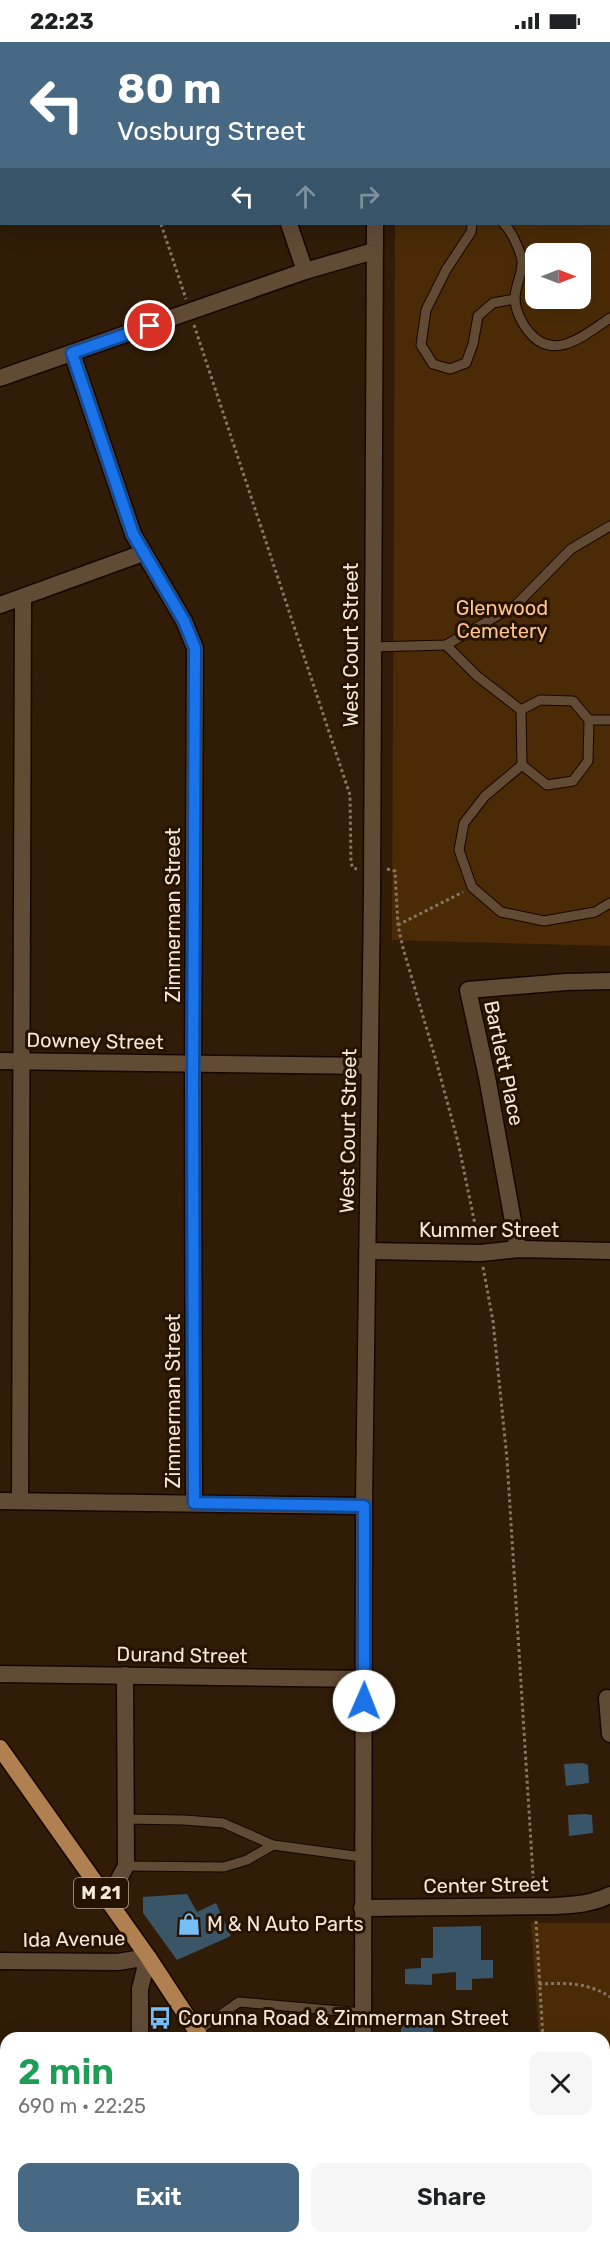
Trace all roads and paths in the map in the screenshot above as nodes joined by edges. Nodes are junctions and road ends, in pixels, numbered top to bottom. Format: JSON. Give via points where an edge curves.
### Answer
{"nodes":[{"id":1,"x":161,"y":225,"type":"edge"},
{"id":2,"x":289,"y":225,"type":"edge"},
{"id":3,"x":375,"y":225,"type":"edge"},
{"id":4,"x":472,"y":225,"type":"edge"},
{"id":5,"x":505,"y":225,"type":"edge"},
{"id":6,"x":374,"y":251,"type":"junction"},
{"id":7,"x":305,"y":271,"type":"junction"},
{"id":8,"x":515,"y":299,"type":"junction"},
{"id":9,"x":187,"y":302,"type":"dead end"},
{"id":10,"x":610,"y":318,"type":"edge"},
{"id":11,"x":193,"y":320,"type":"dead end"},
{"id":12,"x":72,"y":353,"type":"junction"},
{"id":13,"x":0,"y":378,"type":"edge"},
{"id":14,"x":610,"y":526,"type":"edge"},
{"id":15,"x":142,"y":553,"type":"junction"},
{"id":16,"x":23,"y":598,"type":"junction"},
{"id":17,"x":0,"y":605,"type":"edge"},
{"id":18,"x":447,"y":645,"type":"junction"},
{"id":19,"x":372,"y":647,"type":"junction"},
{"id":20,"x":521,"y":710,"type":"junction"},
{"id":21,"x":589,"y":720,"type":"junction"},
{"id":22,"x":610,"y":720,"type":"edge"},
{"id":23,"x":522,"y":765,"type":"junction"},
{"id":24,"x":356,"y":869,"type":"dead end"},
{"id":25,"x":390,"y":869,"type":"dead end"},
{"id":26,"x":472,"y":887,"type":"junction"},
{"id":27,"x":610,"y":903,"type":"edge"},
{"id":28,"x":398,"y":926,"type":"junction"},
{"id":29,"x":610,"y":981,"type":"edge"},
{"id":30,"x":0,"y":1061,"type":"edge"},
{"id":31,"x":20,"y":1062,"type":"junction"},
{"id":32,"x":193,"y":1063,"type":"junction"},
{"id":33,"x":369,"y":1066,"type":"junction"},
{"id":34,"x":479,"y":1243,"type":"dead end"},
{"id":35,"x":518,"y":1250,"type":"junction"},
{"id":36,"x":368,"y":1251,"type":"junction"},
{"id":37,"x":610,"y":1251,"type":"edge"},
{"id":38,"x":482,"y":1262,"type":"dead end"},
{"id":39,"x":0,"y":1501,"type":"edge"},
{"id":40,"x":20,"y":1501,"type":"junction"},
{"id":41,"x":194,"y":1503,"type":"junction"},
{"id":42,"x":364,"y":1506,"type":"junction"},
{"id":43,"x":0,"y":1674,"type":"edge"},
{"id":44,"x":125,"y":1676,"type":"junction"},
{"id":45,"x":364,"y":1679,"type":"junction"},
{"id":46,"x":607,"y":1698,"type":"dead end"},
{"id":47,"x":610,"y":1734,"type":"edge"},
{"id":48,"x":0,"y":1748,"type":"edge"},
{"id":49,"x":125,"y":1819,"type":"junction"},
{"id":50,"x":273,"y":1845,"type":"junction"},
{"id":51,"x":362,"y":1857,"type":"junction"},
{"id":52,"x":126,"y":1866,"type":"junction"},
{"id":53,"x":610,"y":1895,"type":"edge"},
{"id":54,"x":534,"y":1897,"type":"dead end"},
{"id":55,"x":107,"y":1901,"type":"junction"},
{"id":56,"x":362,"y":1908,"type":"junction"},
{"id":57,"x":536,"y":1914,"type":"dead end"},
{"id":58,"x":148,"y":1957,"type":"junction"},
{"id":59,"x":0,"y":1961,"type":"edge"},
{"id":60,"x":539,"y":1984,"type":"junction"},
{"id":61,"x":610,"y":1997,"type":"edge"},
{"id":62,"x":363,"y":2013,"type":"junction"},
{"id":63,"x":140,"y":2032,"type":"edge"},
{"id":64,"x":197,"y":2032,"type":"edge"},
{"id":65,"x":203,"y":2032,"type":"edge"},
{"id":66,"x":363,"y":2032,"type":"edge"},
{"id":67,"x":543,"y":2032,"type":"edge"}],
"edges":[{"from":1,"to":9,"type":"path"},
{"from":2,"to":7,"type":"street"},
{"from":3,"to":6,"type":"street","name":"West Court Street"},
{"from":4,"to":8,"type":"lane","via":[[426,310],[421,345],[433,364],[450,369],[466,363],[478,316],[493,303]]},
{"from":5,"to":8,"type":"lane","via":[[522,262]]},
{"from":6,"to":7,"type":"street"},
{"from":6,"to":19,"type":"street","name":"West Court Street"},
{"from":7,"to":12,"type":"street"},
{"from":8,"to":10,"type":"lane","via":[[522,324],[535,339],[555,346],[574,342]]},
{"from":11,"to":24,"type":"path","via":[[350,795],[351,863]]},
{"from":12,"to":13,"type":"street"},
{"from":12,"to":15,"type":"street","name":"Zimmerman Street"},
{"from":14,"to":18,"type":"lane","via":[[571,549],[516,605]]},
{"from":15,"to":16,"type":"street"},
{"from":15,"to":32,"type":"street","name":"Zimmerman Street","via":[[184,621],[195,648]]},
{"from":16,"to":17,"type":"street"},
{"from":16,"to":31,"type":"street"},
{"from":18,"to":19,"type":"lane"},
{"from":18,"to":20,"type":"lane","via":[[477,676]]},
{"from":19,"to":33,"type":"street","name":"West Court Street"},
{"from":20,"to":21,"type":"lane","via":[[540,700],[573,701]]},
{"from":20,"to":23,"type":"lane"},
{"from":21,"to":22,"type":"lane"},
{"from":21,"to":23,"type":"lane","via":[[588,761],[573,782],[548,785]]},
{"from":23,"to":26,"type":"lane","via":[[484,796],[464,823],[459,850]]},
{"from":25,"to":28,"type":"path","via":[[395,871]]},
{"from":26,"to":27,"type":"lane","via":[[501,912],[544,921],[595,912]]},
{"from":26,"to":28,"type":"path"},
{"from":28,"to":34,"type":"path","via":[[458,1142]]},
{"from":29,"to":35,"type":"street","name":"Bartlett Place","via":[[468,990]]},
{"from":30,"to":31,"type":"street","name":"Downey Street"},
{"from":31,"to":32,"type":"street","name":"Downey Street"},
{"from":31,"to":40,"type":"street"},
{"from":32,"to":33,"type":"street","name":"Downey Street"},
{"from":32,"to":41,"type":"street","name":"Zimmerman Street"},
{"from":33,"to":36,"type":"street","name":"West Court Street"},
{"from":35,"to":36,"type":"street","name":"Kummer Street"},
{"from":35,"to":37,"type":"street","name":"Kummer Street"},
{"from":36,"to":42,"type":"street","name":"West Court Street"},
{"from":38,"to":54,"type":"path","via":[[493,1321],[507,1459]]},
{"from":39,"to":40,"type":"street"},
{"from":40,"to":41,"type":"street"},
{"from":41,"to":42,"type":"street"},
{"from":42,"to":45,"type":"street","name":"West Court Street"},
{"from":43,"to":44,"type":"street","name":"Durand Street"},
{"from":44,"to":45,"type":"street","name":"Durand Street"},
{"from":44,"to":49,"type":"street"},
{"from":45,"to":51,"type":"street","name":"West Court Street"},
{"from":46,"to":47,"type":"street"},
{"from":48,"to":55,"type":"main road","number":"M 21"},
{"from":49,"to":50,"type":"lane","via":[[223,1823]]},
{"from":49,"to":52,"type":"street"},
{"from":50,"to":51,"type":"lane"},
{"from":50,"to":52,"type":"lane","via":[[247,1860],[224,1867]]},
{"from":51,"to":56,"type":"street","name":"West Court Street"},
{"from":52,"to":55,"type":"street"},
{"from":53,"to":56,"type":"street","name":"Center Street","via":[[579,1905]]},
{"from":55,"to":58,"type":"main road","number":"M 21"},
{"from":56,"to":62,"type":"street","name":"West Court Street"},
{"from":57,"to":60,"type":"path"},
{"from":58,"to":59,"type":"street","name":"Ida Avenue","via":[[118,1962]]},
{"from":58,"to":63,"type":"street","via":[[140,1989]]},
{"from":58,"to":64,"type":"main road","number":"M 21"},
{"from":60,"to":61,"type":"path","via":[[576,1983]]},
{"from":60,"to":67,"type":"path"},
{"from":62,"to":65,"type":"lane","via":[[239,2002]]},
{"from":62,"to":66,"type":"street","name":"West Court Street"}]}
